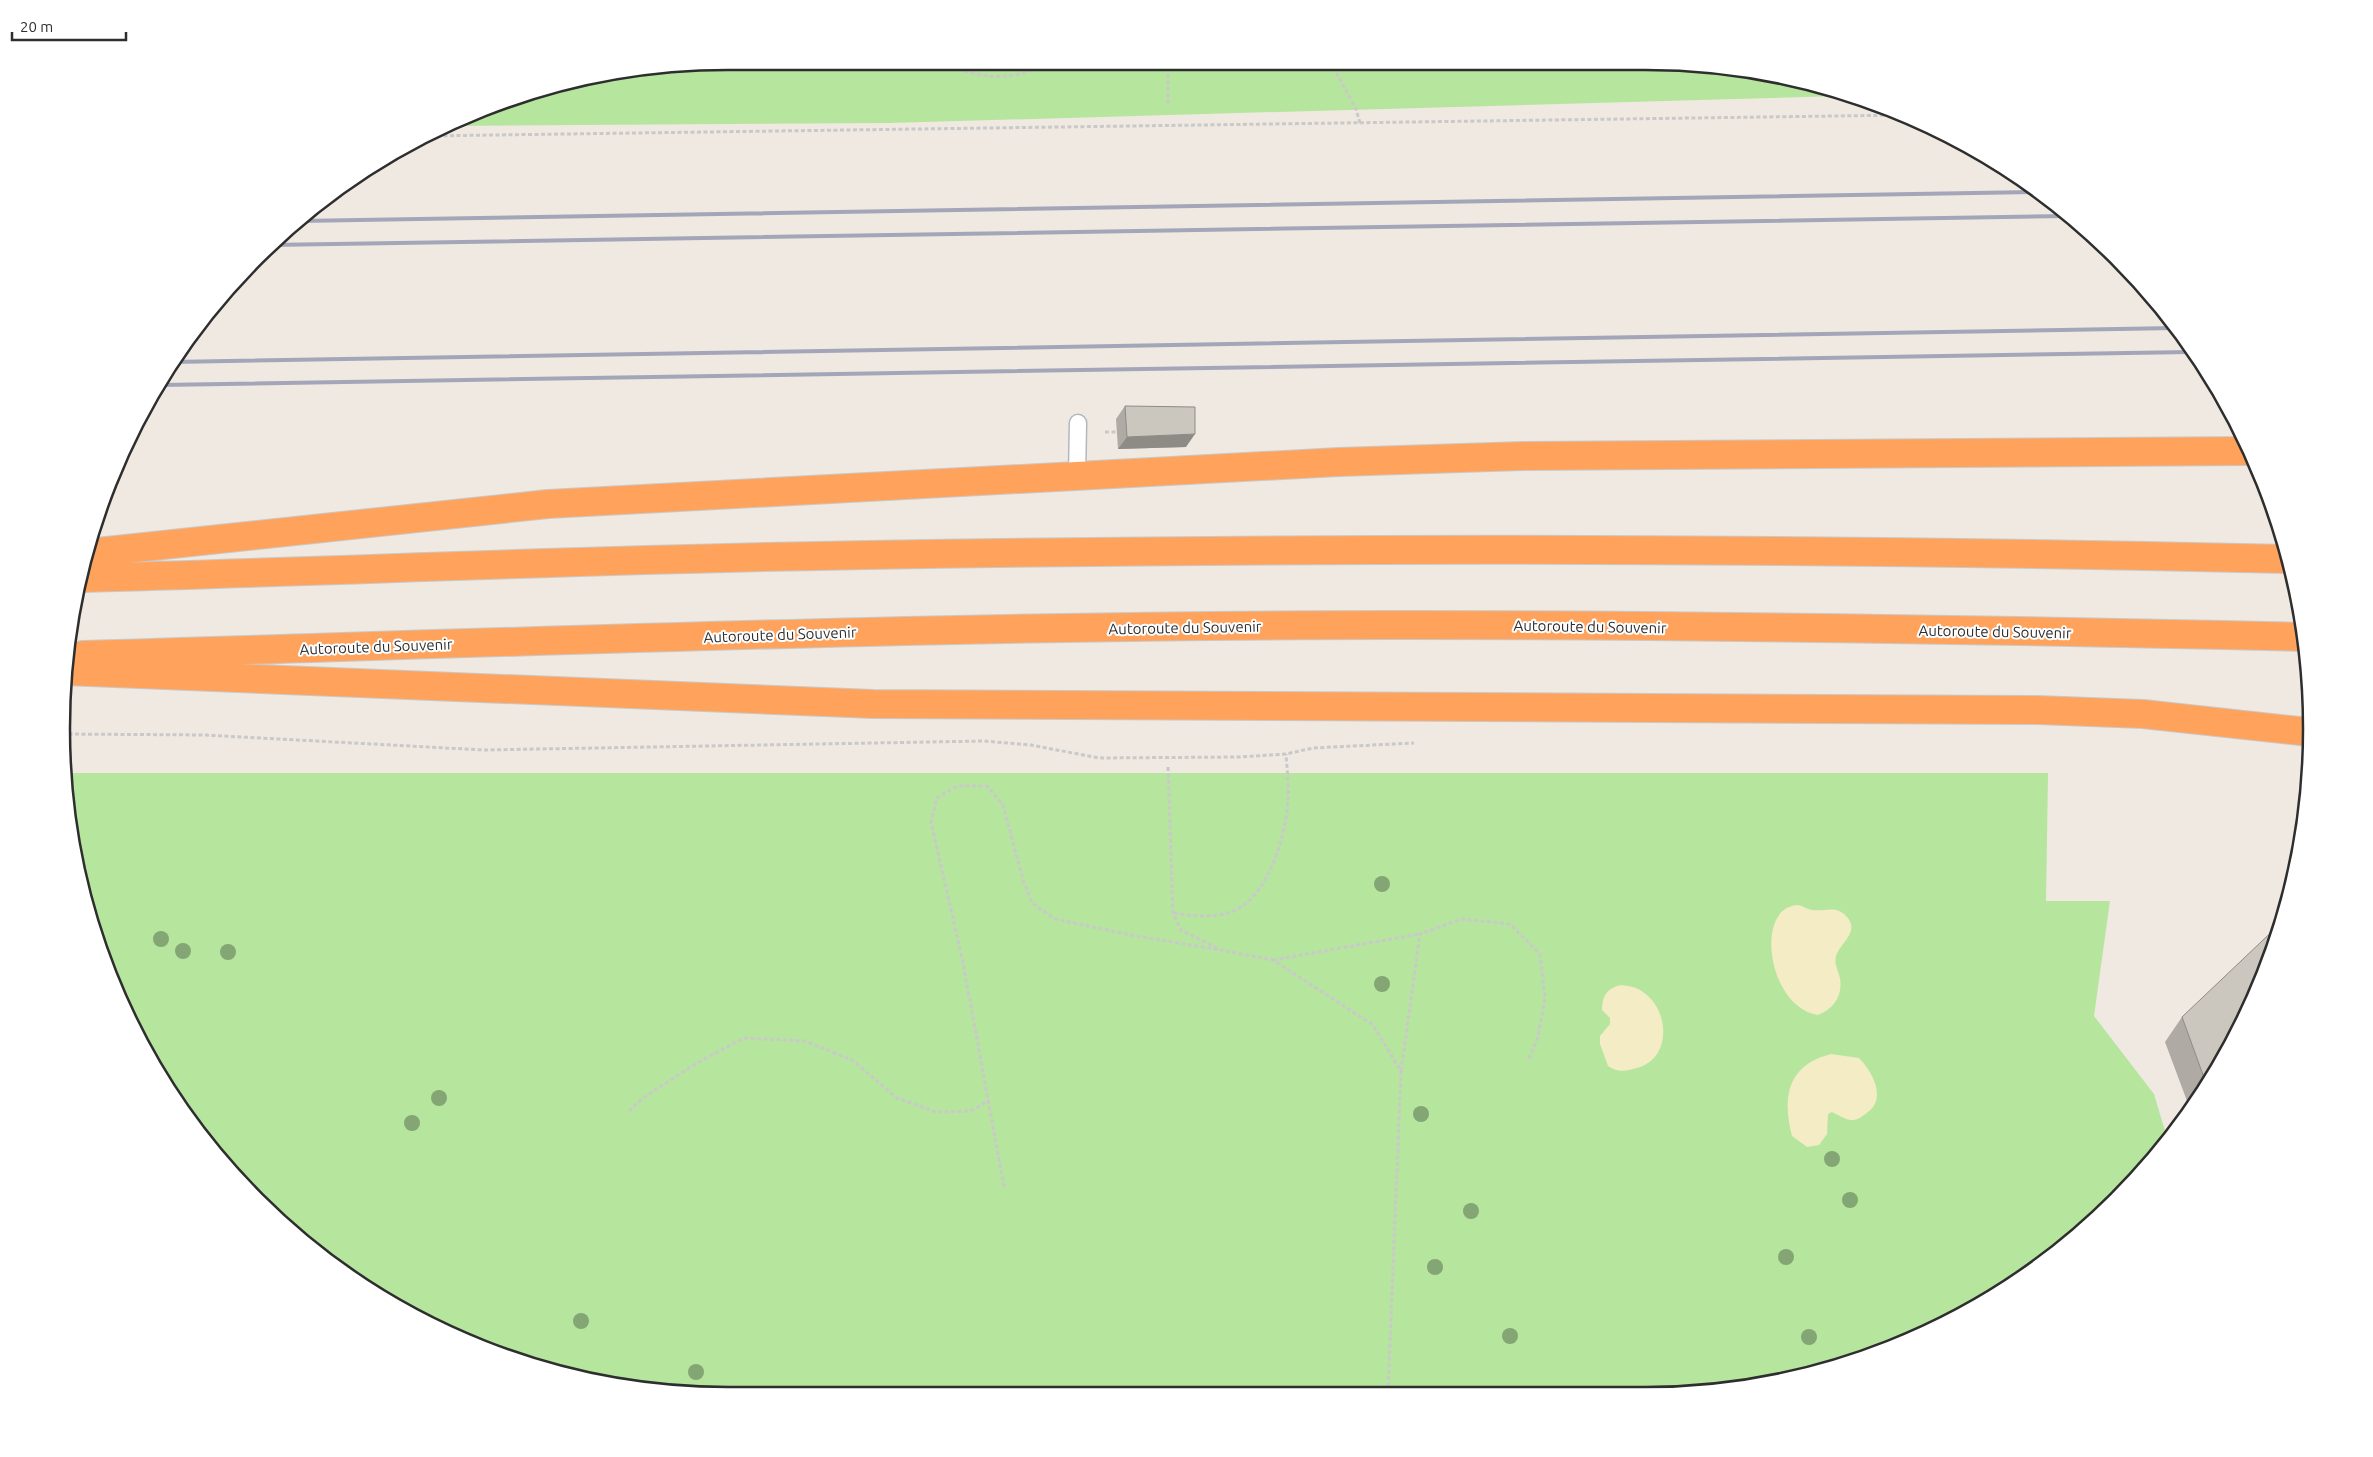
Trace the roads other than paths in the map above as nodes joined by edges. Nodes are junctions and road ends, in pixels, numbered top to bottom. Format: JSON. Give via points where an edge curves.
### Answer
{"nodes":[{"id":1,"x":1078,"y":423,"type":"dead end"},
{"id":2,"x":2241,"y":451,"type":"edge"},
{"id":3,"x":1077,"y":476,"type":"junction"},
{"id":4,"x":94,"y":552,"type":"edge"},
{"id":5,"x":2281,"y":559,"type":"edge"},
{"id":6,"x":88,"y":578,"type":"edge"},
{"id":7,"x":2296,"y":637,"type":"edge"},
{"id":8,"x":74,"y":656,"type":"edge"},
{"id":9,"x":73,"y":671,"type":"edge"},
{"id":10,"x":2303,"y":731,"type":"edge"}],
"edges":[{"from":1,"to":3,"type":"lane"},
{"from":2,"to":3,"type":"highway","via":[[1523,456]]},
{"from":3,"to":4,"type":"highway","via":[[548,504]]},
{"from":5,"to":6,"type":"highway","via":[[1821,551],[1341,549],[864,555]]},
{"from":7,"to":8,"type":"highway","name":"Autoroute du Souvenir","via":[[1391,625],[818,633]]},
{"from":9,"to":10,"type":"highway","via":[[874,704],[2037,710],[2143,714]]}]}
